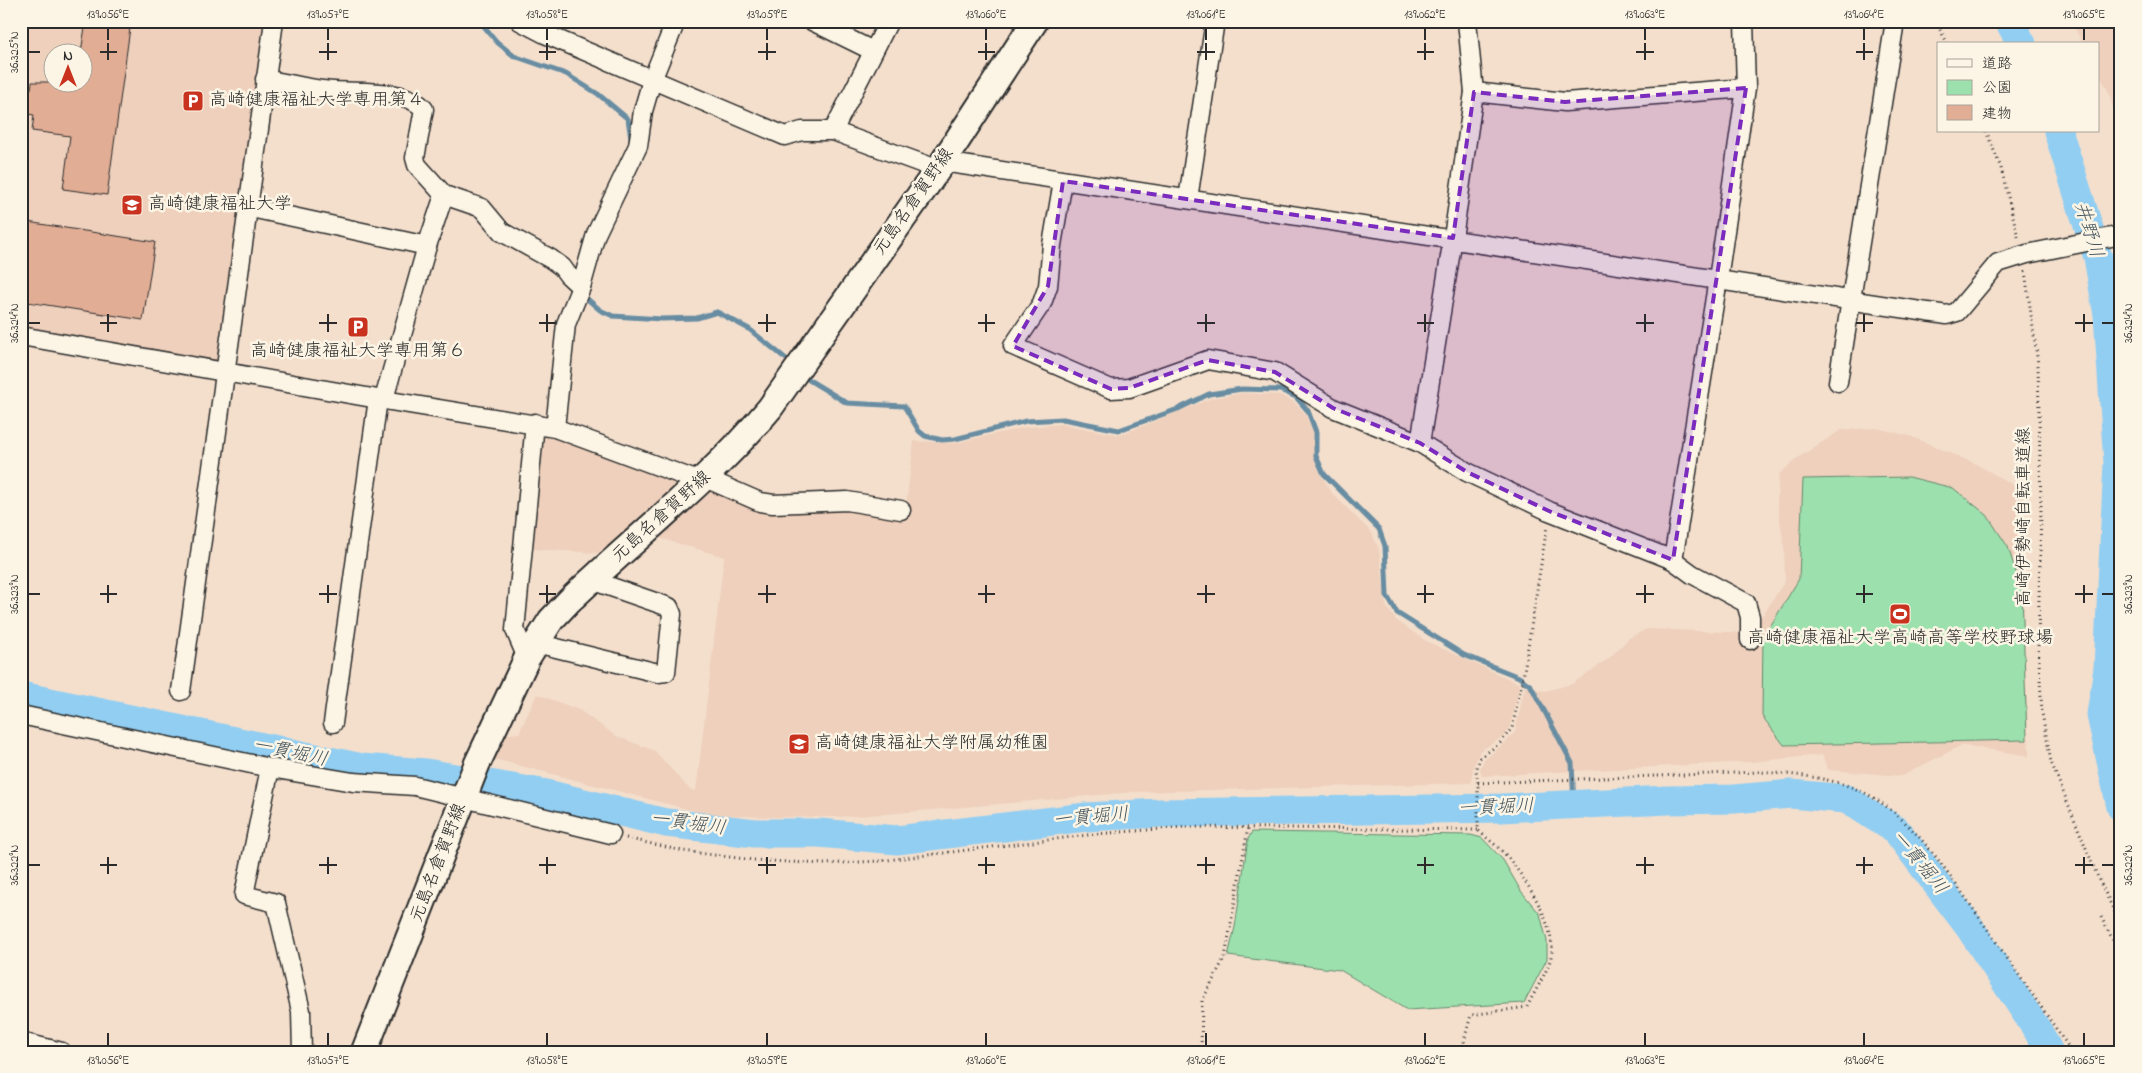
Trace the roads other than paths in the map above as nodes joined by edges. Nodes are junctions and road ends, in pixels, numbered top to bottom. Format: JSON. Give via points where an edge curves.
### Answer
{"nodes":[{"id":1,"x":274,"y":21,"type":"edge"},
{"id":2,"x":520,"y":21,"type":"edge"},
{"id":3,"x":676,"y":21,"type":"edge"},
{"id":4,"x":812,"y":21,"type":"edge"},
{"id":5,"x":889,"y":21,"type":"edge"},
{"id":6,"x":1035,"y":21,"type":"edge"},
{"id":7,"x":1215,"y":21,"type":"edge"},
{"id":8,"x":1468,"y":21,"type":"edge"},
{"id":9,"x":1744,"y":21,"type":"edge"},
{"id":10,"x":1895,"y":21,"type":"edge"},
{"id":11,"x":546,"y":28,"type":"edge"},
{"id":12,"x":873,"y":51,"type":"junction"},
{"id":13,"x":265,"y":79,"type":"junction"},
{"id":14,"x":652,"y":80,"type":"junction"},
{"id":15,"x":1746,"y":88,"type":"junction"},
{"id":16,"x":1474,"y":92,"type":"junction"},
{"id":17,"x":833,"y":130,"type":"junction"},
{"id":18,"x":940,"y":166,"type":"junction"},
{"id":19,"x":1063,"y":181,"type":"junction"},
{"id":20,"x":444,"y":195,"type":"junction"},
{"id":21,"x":1188,"y":199,"type":"junction"},
{"id":22,"x":247,"y":207,"type":"junction"},
{"id":23,"x":2121,"y":235,"type":"edge"},
{"id":24,"x":1454,"y":238,"type":"junction"},
{"id":25,"x":427,"y":246,"type":"junction"},
{"id":26,"x":1718,"y":279,"type":"junction"},
{"id":27,"x":581,"y":287,"type":"junction"},
{"id":28,"x":1852,"y":299,"type":"junction"},
{"id":29,"x":21,"y":336,"type":"edge"},
{"id":30,"x":224,"y":372,"type":"junction"},
{"id":31,"x":1838,"y":382,"type":"dead end"},
{"id":32,"x":381,"y":399,"type":"junction"},
{"id":33,"x":535,"y":424,"type":"junction"},
{"id":34,"x":556,"y":428,"type":"junction"},
{"id":35,"x":1420,"y":443,"type":"junction"},
{"id":36,"x":703,"y":480,"type":"junction"},
{"id":37,"x":901,"y":510,"type":"dead end"},
{"id":38,"x":1673,"y":560,"type":"junction"},
{"id":39,"x":591,"y":580,"type":"junction"},
{"id":40,"x":1750,"y":640,"type":"dead end"},
{"id":41,"x":531,"y":651,"type":"junction"},
{"id":42,"x":180,"y":692,"type":"dead end"},
{"id":43,"x":21,"y":715,"type":"edge"},
{"id":44,"x":333,"y":723,"type":"dead end"},
{"id":45,"x":270,"y":768,"type":"junction"},
{"id":46,"x":464,"y":797,"type":"junction"},
{"id":47,"x":611,"y":834,"type":"road end"},
{"id":48,"x":21,"y":1042,"type":"edge"},
{"id":49,"x":62,"y":1052,"type":"edge"},
{"id":50,"x":302,"y":1052,"type":"edge"},
{"id":51,"x":364,"y":1052,"type":"edge"}],
"edges":[{"from":1,"to":13,"type":"street"},
{"from":2,"to":11,"type":"street"},
{"from":3,"to":14,"type":"street"},
{"from":4,"to":12,"type":"street"},
{"from":5,"to":12,"type":"street"},
{"from":6,"to":18,"type":"main road","name":"元島名倉賀野線"},
{"from":7,"to":21,"type":"street"},
{"from":8,"to":16,"type":"street"},
{"from":9,"to":15,"type":"street"},
{"from":10,"to":28,"type":"street"},
{"from":11,"to":14,"type":"street"},
{"from":12,"to":17,"type":"street"},
{"from":13,"to":20,"type":"street","via":[[333,92],[405,97],[419,103],[424,109],[415,158],[417,165]]},
{"from":13,"to":22,"type":"street"},
{"from":14,"to":17,"type":"street","via":[[785,136],[802,131]]},
{"from":14,"to":27,"type":"street","via":[[638,146],[596,234]]},
{"from":15,"to":16,"type":"street","via":[[1564,102]]},
{"from":15,"to":26,"type":"street"},
{"from":16,"to":24,"type":"street"},
{"from":17,"to":18,"type":"street"},
{"from":18,"to":19,"type":"street"},
{"from":18,"to":36,"type":"main road","name":"元島名倉賀野線","via":[[770,408],[746,438]]},
{"from":19,"to":21,"type":"street"},
{"from":19,"to":35,"type":"street","via":[[1048,286],[1042,303],[1013,346],[1111,389],[1130,388],[1208,360],[1275,372],[1333,408]]},
{"from":20,"to":25,"type":"street"},
{"from":20,"to":27,"type":"street","via":[[482,208],[502,232],[551,259]]},
{"from":21,"to":24,"type":"street"},
{"from":22,"to":25,"type":"street"},
{"from":22,"to":30,"type":"street"},
{"from":23,"to":28,"type":"street","via":[[1998,263],[1957,312],[1947,315]]},
{"from":24,"to":26,"type":"street"},
{"from":24,"to":35,"type":"street"},
{"from":25,"to":32,"type":"street"},
{"from":26,"to":28,"type":"street"},
{"from":26,"to":38,"type":"street"},
{"from":27,"to":34,"type":"street","via":[[566,324]]},
{"from":28,"to":31,"type":"street"},
{"from":29,"to":30,"type":"street"},
{"from":30,"to":32,"type":"street"},
{"from":30,"to":42,"type":"street"},
{"from":32,"to":33,"type":"street"},
{"from":32,"to":44,"type":"street"},
{"from":33,"to":34,"type":"street"},
{"from":33,"to":41,"type":"street","via":[[515,630]]},
{"from":34,"to":36,"type":"street"},
{"from":35,"to":38,"type":"street","via":[[1467,472],[1549,511]]},
{"from":36,"to":37,"type":"street","via":[[773,504],[847,501]]},
{"from":36,"to":39,"type":"main road","name":"元島名倉賀野線"},
{"from":38,"to":40,"type":"street","via":[[1746,603]]},
{"from":39,"to":41,"type":"main road","name":"元島名倉賀野線","via":[[552,620]]},
{"from":39,"to":41,"type":"street","via":[[669,607],[672,614],[666,672]]},
{"from":41,"to":46,"type":"main road","name":"元島名倉賀野線"},
{"from":43,"to":45,"type":"street"},
{"from":45,"to":46,"type":"street","via":[[353,782],[414,786]]},
{"from":45,"to":50,"type":"street","via":[[244,895],[276,903],[301,1011]]},
{"from":46,"to":47,"type":"street"},
{"from":46,"to":51,"type":"main road","name":"元島名倉賀野線"},
{"from":48,"to":49,"type":"street"}]}
